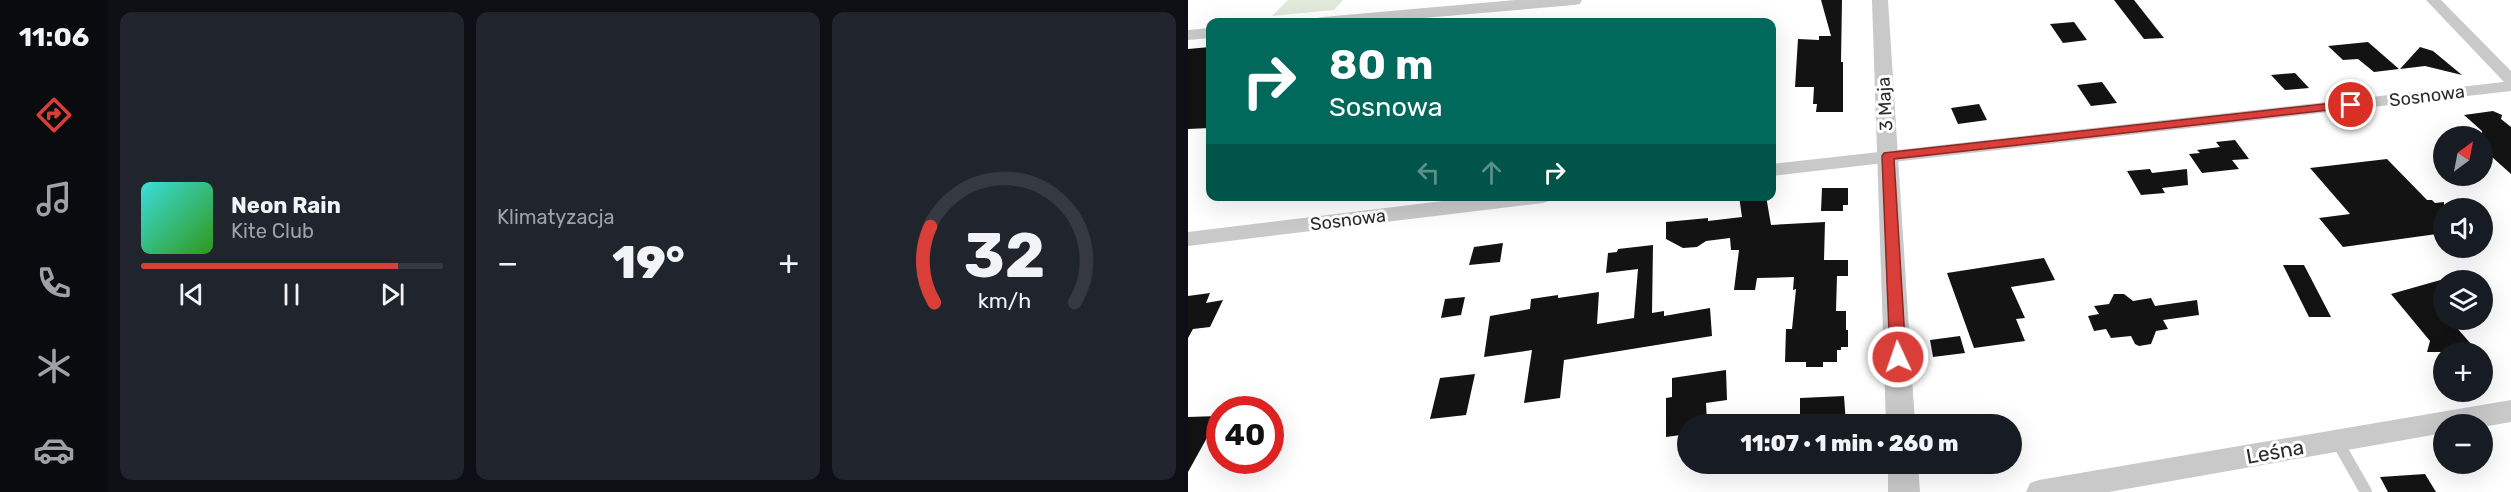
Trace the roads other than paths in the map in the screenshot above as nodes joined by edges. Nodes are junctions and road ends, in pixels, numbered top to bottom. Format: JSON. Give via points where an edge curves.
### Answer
{"nodes":[{"id":1,"x":1574,"y":0,"type":"edge"},
{"id":2,"x":1880,"y":0,"type":"edge"},
{"id":3,"x":2433,"y":0,"type":"edge"},
{"id":4,"x":1369,"y":18,"type":"edge"},
{"id":5,"x":1206,"y":33,"type":"edge"},
{"id":6,"x":1188,"y":34,"type":"edge"},
{"id":7,"x":2511,"y":80,"type":"edge"},
{"id":8,"x":2511,"y":86,"type":"edge"},
{"id":9,"x":1888,"y":156,"type":"junction"},
{"id":10,"x":1776,"y":170,"type":"edge"},
{"id":11,"x":1501,"y":201,"type":"edge"},
{"id":12,"x":1188,"y":238,"type":"edge"},
{"id":13,"x":2511,"y":411,"type":"edge"},
{"id":14,"x":1901,"y":414,"type":"edge"},
{"id":15,"x":2337,"y":441,"type":"junction"},
{"id":16,"x":1903,"y":474,"type":"edge"},
{"id":17,"x":1904,"y":492,"type":"edge"},
{"id":18,"x":2040,"y":492,"type":"edge"},
{"id":19,"x":2366,"y":492,"type":"edge"}],
"edges":[{"from":1,"to":4,"type":"street"},
{"from":2,"to":9,"type":"street","name":"3 Maja"},
{"from":3,"to":7,"type":"street"},
{"from":5,"to":6,"type":"street"},
{"from":8,"to":9,"type":"street","name":"Sosnowa"},
{"from":9,"to":10,"type":"street","name":"Sosnowa"},
{"from":9,"to":14,"type":"street","name":"3 Maja"},
{"from":11,"to":12,"type":"street","name":"Sosnowa"},
{"from":13,"to":15,"type":"street","name":"Leśna"},
{"from":15,"to":18,"type":"street","name":"Leśna"},
{"from":15,"to":19,"type":"lane"},
{"from":16,"to":17,"type":"street"}]}
